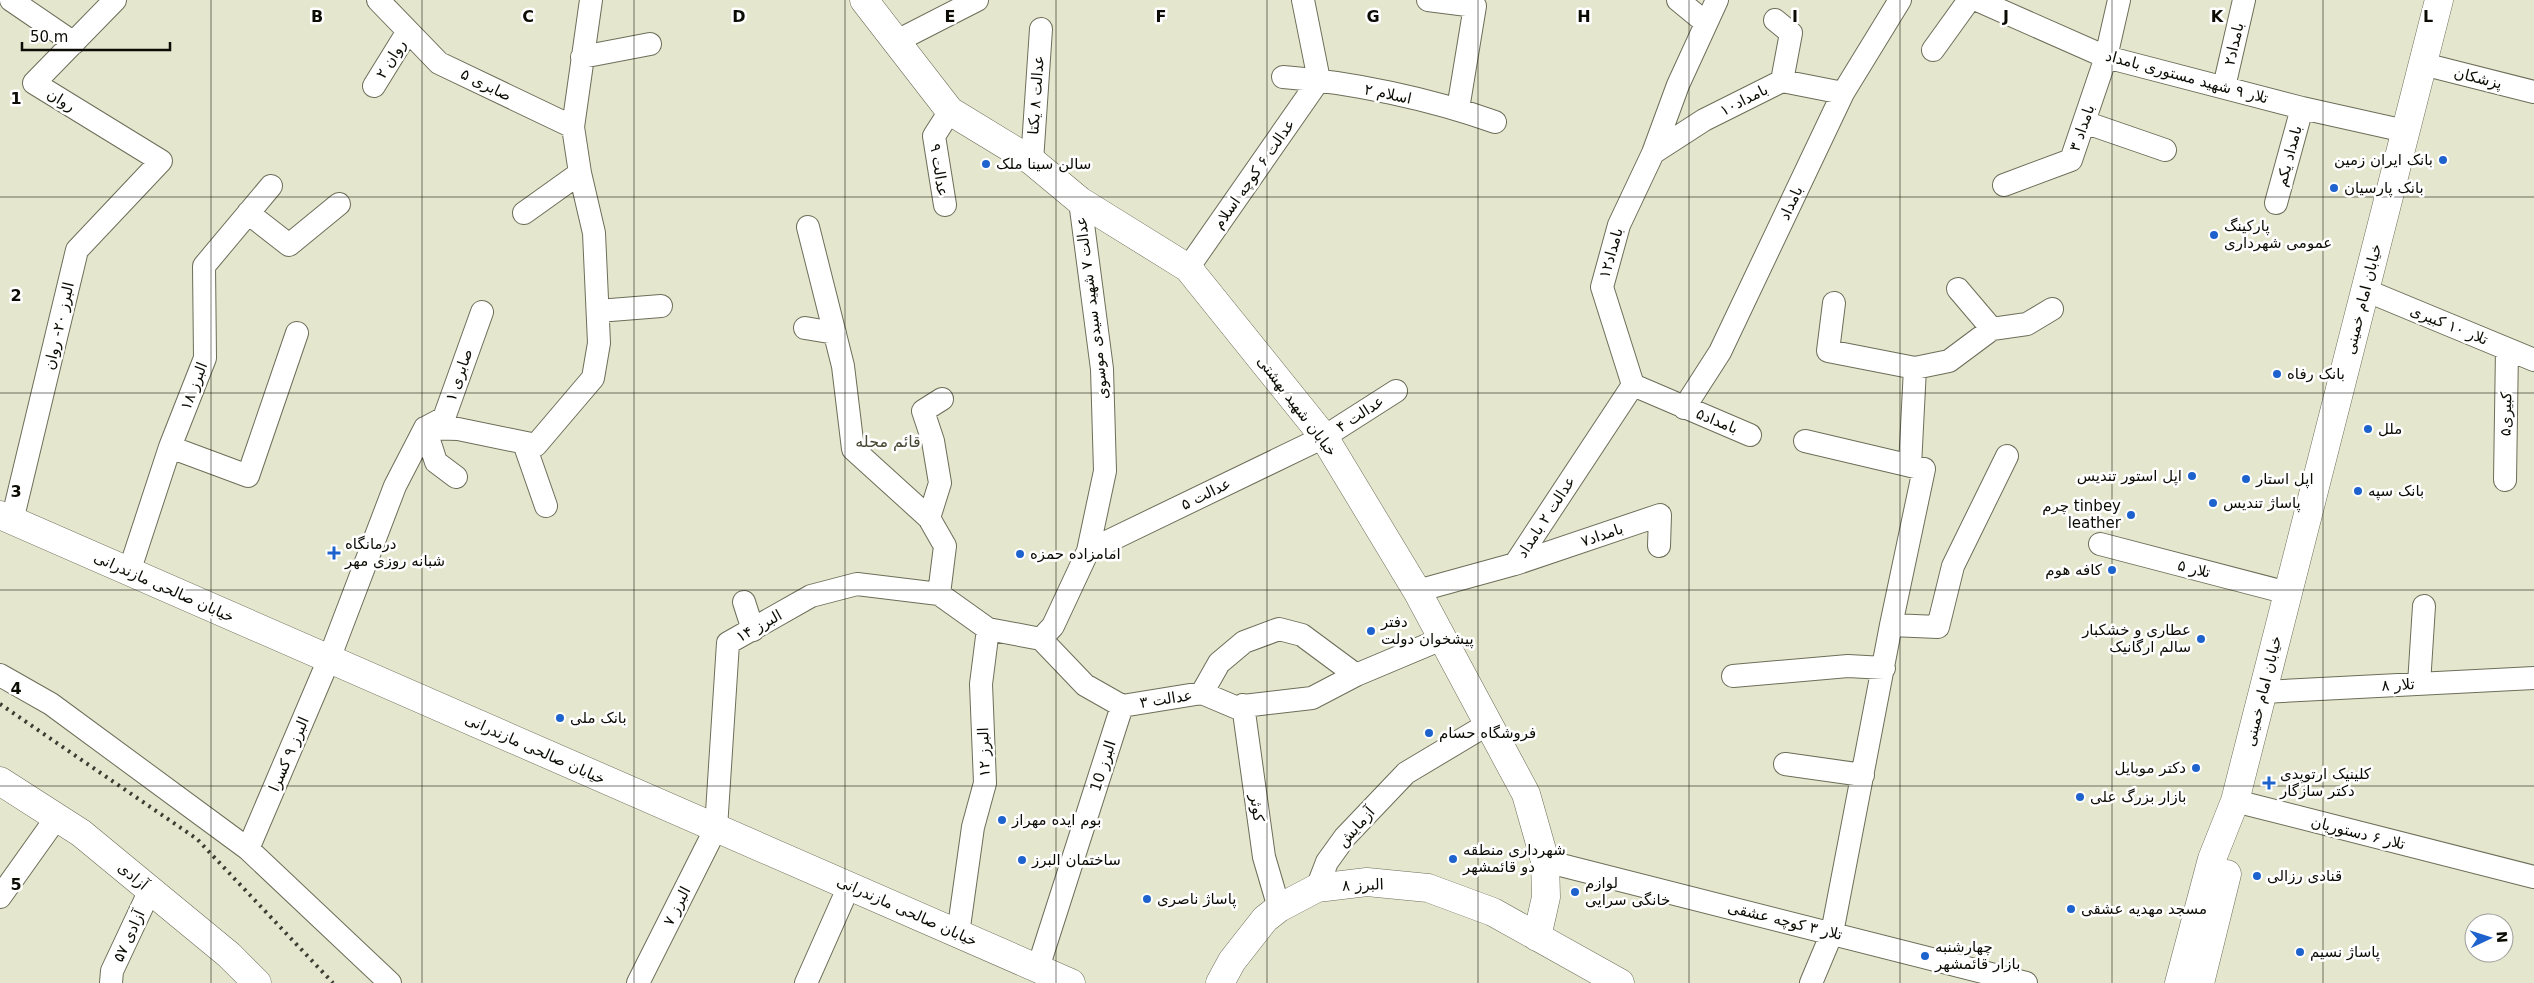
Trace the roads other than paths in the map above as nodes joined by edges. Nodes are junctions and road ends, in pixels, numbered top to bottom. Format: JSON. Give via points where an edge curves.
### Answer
{"nodes":[{"id":1,"x":11,"y":0,"type":"edge"},
{"id":2,"x":114,"y":0,"type":"edge"},
{"id":3,"x":378,"y":0,"type":"edge"},
{"id":4,"x":591,"y":0,"type":"edge"},
{"id":5,"x":864,"y":0,"type":"edge"},
{"id":6,"x":977,"y":0,"type":"edge"},
{"id":7,"x":1303,"y":0,"type":"edge"},
{"id":8,"x":1428,"y":0,"type":"edge"},
{"id":9,"x":1678,"y":0,"type":"edge"},
{"id":10,"x":1717,"y":0,"type":"edge"},
{"id":11,"x":1900,"y":0,"type":"edge"},
{"id":12,"x":1970,"y":0,"type":"edge"},
{"id":13,"x":1977,"y":0,"type":"edge"},
{"id":14,"x":2119,"y":0,"type":"edge"},
{"id":15,"x":2244,"y":0,"type":"edge"},
{"id":16,"x":2439,"y":0,"type":"edge"},
{"id":17,"x":1775,"y":20,"type":"dead end"},
{"id":18,"x":1706,"y":23,"type":"junction"},
{"id":19,"x":1041,"y":29,"type":"dead end"},
{"id":20,"x":408,"y":31,"type":"junction"},
{"id":21,"x":74,"y":42,"type":"junction"},
{"id":22,"x":895,"y":42,"type":"junction"},
{"id":23,"x":650,"y":44,"type":"dead end"},
{"id":24,"x":1933,"y":50,"type":"dead end"},
{"id":25,"x":582,"y":57,"type":"junction"},
{"id":26,"x":2106,"y":57,"type":"junction"},
{"id":27,"x":2422,"y":64,"type":"junction"},
{"id":28,"x":1283,"y":77,"type":"dead end"},
{"id":29,"x":1319,"y":80,"type":"junction"},
{"id":30,"x":1782,"y":80,"type":"junction"},
{"id":31,"x":374,"y":86,"type":"dead end"},
{"id":32,"x":2224,"y":87,"type":"junction"},
{"id":33,"x":2534,"y":92,"type":"edge"},
{"id":34,"x":1843,"y":93,"type":"junction"},
{"id":35,"x":1458,"y":108,"type":"junction"},
{"id":36,"x":2302,"y":108,"type":"junction"},
{"id":37,"x":950,"y":111,"type":"junction"},
{"id":38,"x":1495,"y":122,"type":"dead end"},
{"id":39,"x":2084,"y":122,"type":"junction"},
{"id":40,"x":573,"y":127,"type":"junction"},
{"id":41,"x":2405,"y":132,"type":"junction"},
{"id":42,"x":2165,"y":150,"type":"dead end"},
{"id":43,"x":1653,"y":153,"type":"junction"},
{"id":44,"x":162,"y":161,"type":"joint"},
{"id":45,"x":1032,"y":161,"type":"junction"},
{"id":46,"x":580,"y":173,"type":"junction"},
{"id":47,"x":2004,"y":185,"type":"dead end"},
{"id":48,"x":271,"y":186,"type":"dead end"},
{"id":49,"x":1080,"y":201,"type":"junction"},
{"id":50,"x":340,"y":204,"type":"dead end"},
{"id":51,"x":2276,"y":204,"type":"dead end"},
{"id":52,"x":945,"y":205,"type":"dead end"},
{"id":53,"x":248,"y":213,"type":"junction"},
{"id":54,"x":524,"y":213,"type":"dead end"},
{"id":55,"x":808,"y":227,"type":"dead end"},
{"id":56,"x":1188,"y":268,"type":"junction"},
{"id":57,"x":1958,"y":289,"type":"dead end"},
{"id":58,"x":2365,"y":290,"type":"junction"},
{"id":59,"x":1834,"y":303,"type":"dead end"},
{"id":60,"x":661,"y":306,"type":"dead end"},
{"id":61,"x":2052,"y":309,"type":"dead end"},
{"id":62,"x":598,"y":310,"type":"junction"},
{"id":63,"x":482,"y":312,"type":"dead end"},
{"id":64,"x":804,"y":328,"type":"dead end"},
{"id":65,"x":1992,"y":329,"type":"junction"},
{"id":66,"x":297,"y":333,"type":"dead end"},
{"id":67,"x":835,"y":333,"type":"junction"},
{"id":68,"x":2507,"y":349,"type":"junction"},
{"id":69,"x":2533,"y":356,"type":"edge"},
{"id":70,"x":1915,"y":368,"type":"junction"},
{"id":71,"x":1633,"y":385,"type":"junction"},
{"id":72,"x":1396,"y":391,"type":"dead end"},
{"id":73,"x":942,"y":400,"type":"dead end"},
{"id":74,"x":1684,"y":408,"type":"junction"},
{"id":75,"x":425,"y":428,"type":"junction"},
{"id":76,"x":1750,"y":435,"type":"dead end"},
{"id":77,"x":1324,"y":437,"type":"junction"},
{"id":78,"x":1805,"y":441,"type":"dead end"},
{"id":79,"x":524,"y":443,"type":"junction"},
{"id":80,"x":170,"y":446,"type":"junction"},
{"id":81,"x":2007,"y":456,"type":"dead end"},
{"id":82,"x":1910,"y":466,"type":"junction"},
{"id":83,"x":456,"y":477,"type":"dead end"},
{"id":84,"x":2505,"y":480,"type":"dead end"},
{"id":85,"x":546,"y":506,"type":"dead end"},
{"id":86,"x":6,"y":518,"type":"edge"},
{"id":87,"x":930,"y":518,"type":"junction"},
{"id":88,"x":2100,"y":544,"type":"dead end"},
{"id":89,"x":1660,"y":546,"type":"dead end"},
{"id":90,"x":1088,"y":551,"type":"junction"},
{"id":91,"x":1515,"y":564,"type":"junction"},
{"id":92,"x":129,"y":572,"type":"junction"},
{"id":93,"x":1417,"y":591,"type":"junction"},
{"id":94,"x":2288,"y":593,"type":"junction"},
{"id":95,"x":939,"y":594,"type":"junction"},
{"id":96,"x":744,"y":602,"type":"dead end"},
{"id":97,"x":2424,"y":606,"type":"dead end"},
{"id":98,"x":1891,"y":625,"type":"junction"},
{"id":99,"x":988,"y":629,"type":"junction"},
{"id":100,"x":753,"y":630,"type":"junction"},
{"id":101,"x":1444,"y":638,"type":"junction"},
{"id":102,"x":1040,"y":639,"type":"junction"},
{"id":103,"x":329,"y":659,"type":"junction"},
{"id":104,"x":1884,"y":668,"type":"junction"},
{"id":105,"x":0,"y":675,"type":"edge"},
{"id":106,"x":1356,"y":675,"type":"junction"},
{"id":107,"x":1733,"y":676,"type":"dead end"},
{"id":108,"x":2534,"y":678,"type":"edge"},
{"id":109,"x":2419,"y":684,"type":"junction"},
{"id":110,"x":2263,"y":692,"type":"junction"},
{"id":111,"x":1202,"y":693,"type":"junction"},
{"id":112,"x":1122,"y":706,"type":"junction"},
{"id":113,"x":1243,"y":706,"type":"junction"},
{"id":114,"x":1488,"y":724,"type":"junction"},
{"id":115,"x":1785,"y":764,"type":"dead end"},
{"id":116,"x":1863,"y":775,"type":"junction"},
{"id":117,"x":0,"y":781,"type":"edge"},
{"id":118,"x":2235,"y":801,"type":"junction"},
{"id":119,"x":57,"y":817,"type":"junction"},
{"id":120,"x":716,"y":828,"type":"junction"},
{"id":121,"x":248,"y":849,"type":"junction"},
{"id":122,"x":1545,"y":861,"type":"junction"},
{"id":123,"x":2534,"y":877,"type":"edge"},
{"id":124,"x":849,"y":886,"type":"junction"},
{"id":125,"x":1317,"y":888,"type":"junction"},
{"id":126,"x":150,"y":890,"type":"junction"},
{"id":127,"x":0,"y":897,"type":"edge"},
{"id":128,"x":1279,"y":908,"type":"junction"},
{"id":129,"x":1832,"y":933,"type":"junction"},
{"id":130,"x":958,"y":934,"type":"junction"},
{"id":131,"x":1537,"y":937,"type":"junction"},
{"id":132,"x":1038,"y":968,"type":"junction"},
{"id":133,"x":1987,"y":978,"type":"edge"},
{"id":134,"x":111,"y":983,"type":"edge"},
{"id":135,"x":257,"y":983,"type":"edge"},
{"id":136,"x":390,"y":983,"type":"edge"},
{"id":137,"x":638,"y":983,"type":"edge"},
{"id":138,"x":806,"y":983,"type":"edge"},
{"id":139,"x":1071,"y":983,"type":"edge"},
{"id":140,"x":1220,"y":983,"type":"edge"},
{"id":141,"x":1620,"y":983,"type":"edge"},
{"id":142,"x":1811,"y":983,"type":"edge"},
{"id":143,"x":2026,"y":983,"type":"edge"},
{"id":144,"x":2179,"y":983,"type":"edge"},
{"id":145,"x":2200,"y":983,"type":"edge"}],
"edges":[{"from":1,"to":21,"type":"street"},
{"from":2,"to":21,"type":"street","name":"روان"},
{"from":3,"to":20,"type":"street"},
{"from":4,"to":25,"type":"street"},
{"from":5,"to":22,"type":"main road","name":"خیابان شهید بهشتی"},
{"from":6,"to":22,"type":"street"},
{"from":7,"to":29,"type":"street"},
{"from":8,"to":35,"type":"street","via":[[1475,6]]},
{"from":9,"to":18,"type":"street"},
{"from":10,"to":18,"type":"street","name":"بامداد۱۲"},
{"from":11,"to":34,"type":"street","name":"بامداد"},
{"from":12,"to":24,"type":"street"},
{"from":13,"to":26,"type":"street","name":"تلار ۹ شهید مستوری بامداد"},
{"from":14,"to":26,"type":"street","name":"بامداد ۳"},
{"from":15,"to":32,"type":"street","name":"بامداد۲"},
{"from":16,"to":27,"type":"main road","name":"خیابان امام خمینی"},
{"from":17,"to":30,"type":"street","via":[[1791,33]]},
{"from":18,"to":43,"type":"street","name":"بامداد۱۲","via":[[1678,85]]},
{"from":19,"to":45,"type":"street","name":"عدالت ۸ یکتا"},
{"from":20,"to":31,"type":"street","name":"روان ۲"},
{"from":20,"to":40,"type":"street","name":"صابری ۵","via":[[439,63]]},
{"from":21,"to":44,"type":"street","name":"روان","via":[[34,83]]},
{"from":22,"to":37,"type":"main road","name":"خیابان شهید بهشتی"},
{"from":23,"to":25,"type":"street"},
{"from":25,"to":40,"type":"street"},
{"from":26,"to":32,"type":"street","name":"تلار ۹ شهید مستوری بامداد"},
{"from":26,"to":39,"type":"street","name":"بامداد ۳"},
{"from":27,"to":33,"type":"street","name":"پزشکان"},
{"from":27,"to":41,"type":"main road","name":"خیابان امام خمینی"},
{"from":28,"to":29,"type":"street","name":"اسلام ۲"},
{"from":29,"to":35,"type":"street","name":"اسلام ۲"},
{"from":29,"to":56,"type":"street","name":"عدالت ۶ کوچه اسلام"},
{"from":30,"to":34,"type":"street","name":"بامداد۱۰"},
{"from":30,"to":43,"type":"street","name":"بامداد۱۰","via":[[1704,120]]},
{"from":32,"to":36,"type":"street","name":"تلار ۹ شهید مستوری بامداد"},
{"from":34,"to":74,"type":"street","name":"بامداد","via":[[1720,352]]},
{"from":35,"to":38,"type":"street","name":"اسلام ۲"},
{"from":36,"to":41,"type":"street","name":"تلار ۹ شهید مستوری بامداد"},
{"from":36,"to":51,"type":"street","name":"بامداد یکم"},
{"from":37,"to":45,"type":"main road","name":"خیابان شهید بهشتی"},
{"from":37,"to":52,"type":"street","name":"عدالت ۹","via":[[934,136]]},
{"from":39,"to":42,"type":"street"},
{"from":39,"to":47,"type":"street","name":"بامداد ۳","via":[[2072,160]]},
{"from":40,"to":46,"type":"street"},
{"from":41,"to":58,"type":"main road","name":"خیابان امام خمینی"},
{"from":43,"to":71,"type":"street","name":"بامداد۱۲","via":[[1619,224],[1602,287]]},
{"from":44,"to":86,"type":"street","name":"البرز ۲۰- روان","via":[[77,250]]},
{"from":45,"to":49,"type":"main road","name":"خیابان شهید بهشتی"},
{"from":46,"to":54,"type":"street"},
{"from":46,"to":62,"type":"street","via":[[594,233]]},
{"from":48,"to":53,"type":"street","name":"البرز ۱۸"},
{"from":49,"to":56,"type":"main road","name":"خیابان شهید بهشتی"},
{"from":49,"to":90,"type":"street","name":"عدالت ۷ شهید سیدی موسوی","via":[[1102,369],[1106,471]]},
{"from":50,"to":53,"type":"street","via":[[289,245]]},
{"from":53,"to":80,"type":"street","name":"البرز ۱۸","via":[[204,266],[205,358]]},
{"from":55,"to":67,"type":"street"},
{"from":56,"to":77,"type":"main road","name":"خیابان شهید بهشتی"},
{"from":57,"to":65,"type":"street"},
{"from":58,"to":68,"type":"street","name":"تلار ۱۰ کبیری"},
{"from":58,"to":94,"type":"main road","name":"خیابان امام خمینی"},
{"from":59,"to":70,"type":"street","via":[[1828,351]]},
{"from":60,"to":62,"type":"street"},
{"from":61,"to":65,"type":"street","via":[[2027,324]]},
{"from":62,"to":79,"type":"street","via":[[599,343],[593,378],[536,445]]},
{"from":63,"to":75,"type":"street","name":"صابری ۱","via":[[444,418]]},
{"from":64,"to":67,"type":"street"},
{"from":65,"to":70,"type":"street","via":[[1949,361]]},
{"from":66,"to":80,"type":"street","via":[[248,476]]},
{"from":67,"to":87,"type":"street","via":[[843,366],[853,448]]},
{"from":68,"to":69,"type":"street","name":"تلار ۱۰ کبیری"},
{"from":68,"to":84,"type":"street","name":"کبیری۵"},
{"from":70,"to":82,"type":"street"},
{"from":71,"to":74,"type":"street","name":"بامداد۵"},
{"from":71,"to":91,"type":"street","name":"عدالت ۲ بامداد"},
{"from":72,"to":77,"type":"street","name":"عدالت ۴"},
{"from":73,"to":87,"type":"street","via":[[923,411],[933,441],[940,483]]},
{"from":74,"to":76,"type":"street","name":"بامداد۵"},
{"from":75,"to":79,"type":"street","via":[[458,429]]},
{"from":75,"to":83,"type":"street","via":[[436,462]]},
{"from":75,"to":103,"type":"street","name":"البرز ۹ کسرا","via":[[395,486]]},
{"from":77,"to":90,"type":"street","name":"عدالت ۵"},
{"from":77,"to":93,"type":"main road","name":"خیابان شهید بهشتی"},
{"from":78,"to":82,"type":"street"},
{"from":79,"to":85,"type":"street"},
{"from":80,"to":92,"type":"street","name":"البرز ۱۸"},
{"from":81,"to":98,"type":"street","via":[[1953,566],[1938,627]]},
{"from":82,"to":98,"type":"street","via":[[1924,469]]},
{"from":86,"to":92,"type":"main road","name":"خیابان صالحی مازندرانی"},
{"from":87,"to":95,"type":"street","via":[[945,546]]},
{"from":88,"to":94,"type":"street","name":"تلار ۵"},
{"from":89,"to":91,"type":"street","name":"بامداد۷","via":[[1660,515]]},
{"from":90,"to":102,"type":"street","name":"عدالت ۷ شهید سیدی موسوی","via":[[1053,626]]},
{"from":91,"to":93,"type":"street","name":"عدالت ۲ بامداد"},
{"from":92,"to":103,"type":"main road","name":"خیابان صالحی مازندرانی"},
{"from":93,"to":101,"type":"main road","name":"خیابان شهید بهشتی"},
{"from":94,"to":110,"type":"main road","name":"خیابان امام خمینی"},
{"from":95,"to":99,"type":"street","name":"البرز ۱۴"},
{"from":95,"to":100,"type":"street","name":"البرز ۱۴","via":[[857,584],[811,596]]},
{"from":96,"to":100,"type":"street"},
{"from":97,"to":109,"type":"street"},
{"from":98,"to":104,"type":"street"},
{"from":99,"to":102,"type":"street"},
{"from":99,"to":130,"type":"street","name":"البرز ۱۲","via":[[981,684],[985,782],[973,827]]},
{"from":100,"to":120,"type":"street","name":"البرز ۱۴","via":[[722,641]]},
{"from":101,"to":106,"type":"street","name":"عدالت ۳"},
{"from":101,"to":114,"type":"main road","name":"خیابان شهید بهشتی"},
{"from":102,"to":112,"type":"street","name":"عدالت ۳","via":[[1085,685]]},
{"from":103,"to":120,"type":"main road","name":"خیابان صالحی مازندرانی"},
{"from":103,"to":121,"type":"street","name":"البرز ۹ کسرا"},
{"from":104,"to":107,"type":"street","via":[[1848,666]]},
{"from":104,"to":116,"type":"street"},
{"from":105,"to":121,"type":"street","via":[[51,704]]},
{"from":106,"to":111,"type":"street","via":[[1302,635],[1279,629],[1244,642],[1219,663]]},
{"from":106,"to":113,"type":"street","name":"عدالت ۳","via":[[1312,698]]},
{"from":108,"to":109,"type":"street","name":"تلار ۸"},
{"from":109,"to":110,"type":"street","name":"تلار ۸"},
{"from":110,"to":118,"type":"main road","name":"خیابان امام خمینی"},
{"from":111,"to":112,"type":"street","name":"عدالت ۳"},
{"from":111,"to":113,"type":"street","name":"عدالت ۳","via":[[1235,707]]},
{"from":112,"to":132,"type":"street","name":"البرز 10"},
{"from":113,"to":128,"type":"street","name":"کوثر","via":[[1264,858]]},
{"from":114,"to":122,"type":"main road","name":"خیابان شهید بهشتی","via":[[1526,794]]},
{"from":114,"to":125,"type":"street","name":"آزمایش","via":[[1406,774],[1345,837],[1327,862]]},
{"from":115,"to":116,"type":"street"},
{"from":116,"to":129,"type":"street"},
{"from":117,"to":119,"type":"main road","name":"آزادی"},
{"from":118,"to":123,"type":"street","name":"تلار ۶ دستوریان"},
{"from":118,"to":144,"type":"main road","name":"خیابان امام خمینی","via":[[2212,859]]},
{"from":118,"to":145,"type":"main road","name":"خیابان امام خمینی","via":[[2230,864]]},
{"from":119,"to":126,"type":"main road","name":"آزادی"},
{"from":119,"to":127,"type":"street"},
{"from":120,"to":124,"type":"main road","name":"خیابان صالحی مازندرانی"},
{"from":120,"to":137,"type":"street","name":"البرز ۷"},
{"from":121,"to":136,"type":"street"},
{"from":122,"to":129,"type":"street","name":"تلار ۳ کوچه عشقی"},
{"from":122,"to":131,"type":"main road","name":"خیابان شهید بهشتی","via":[[1546,897]]},
{"from":124,"to":130,"type":"main road","name":"خیابان صالحی مازندرانی"},
{"from":124,"to":138,"type":"street"},
{"from":125,"to":128,"type":"main road","name":"البرز ۸"},
{"from":125,"to":131,"type":"main road","name":"البرز ۸","via":[[1368,882],[1428,888],[1493,912]]},
{"from":126,"to":134,"type":"street","name":"آزادی ۵۷","via":[[112,971]]},
{"from":126,"to":135,"type":"main road","name":"آزادی","via":[[229,955]]},
{"from":128,"to":140,"type":"main road","name":"البرز ۸","via":[[1265,919],[1232,961]]},
{"from":129,"to":133,"type":"street","name":"تلار ۳ کوچه عشقی"},
{"from":129,"to":142,"type":"street"},
{"from":130,"to":132,"type":"main road","name":"خیابان صالحی مازندرانی"},
{"from":131,"to":141,"type":"main road"},
{"from":132,"to":139,"type":"main road","name":"خیابان صالحی مازندرانی"},
{"from":133,"to":143,"type":"street","name":"تلار ۳ کوچه عشقی"}]}
